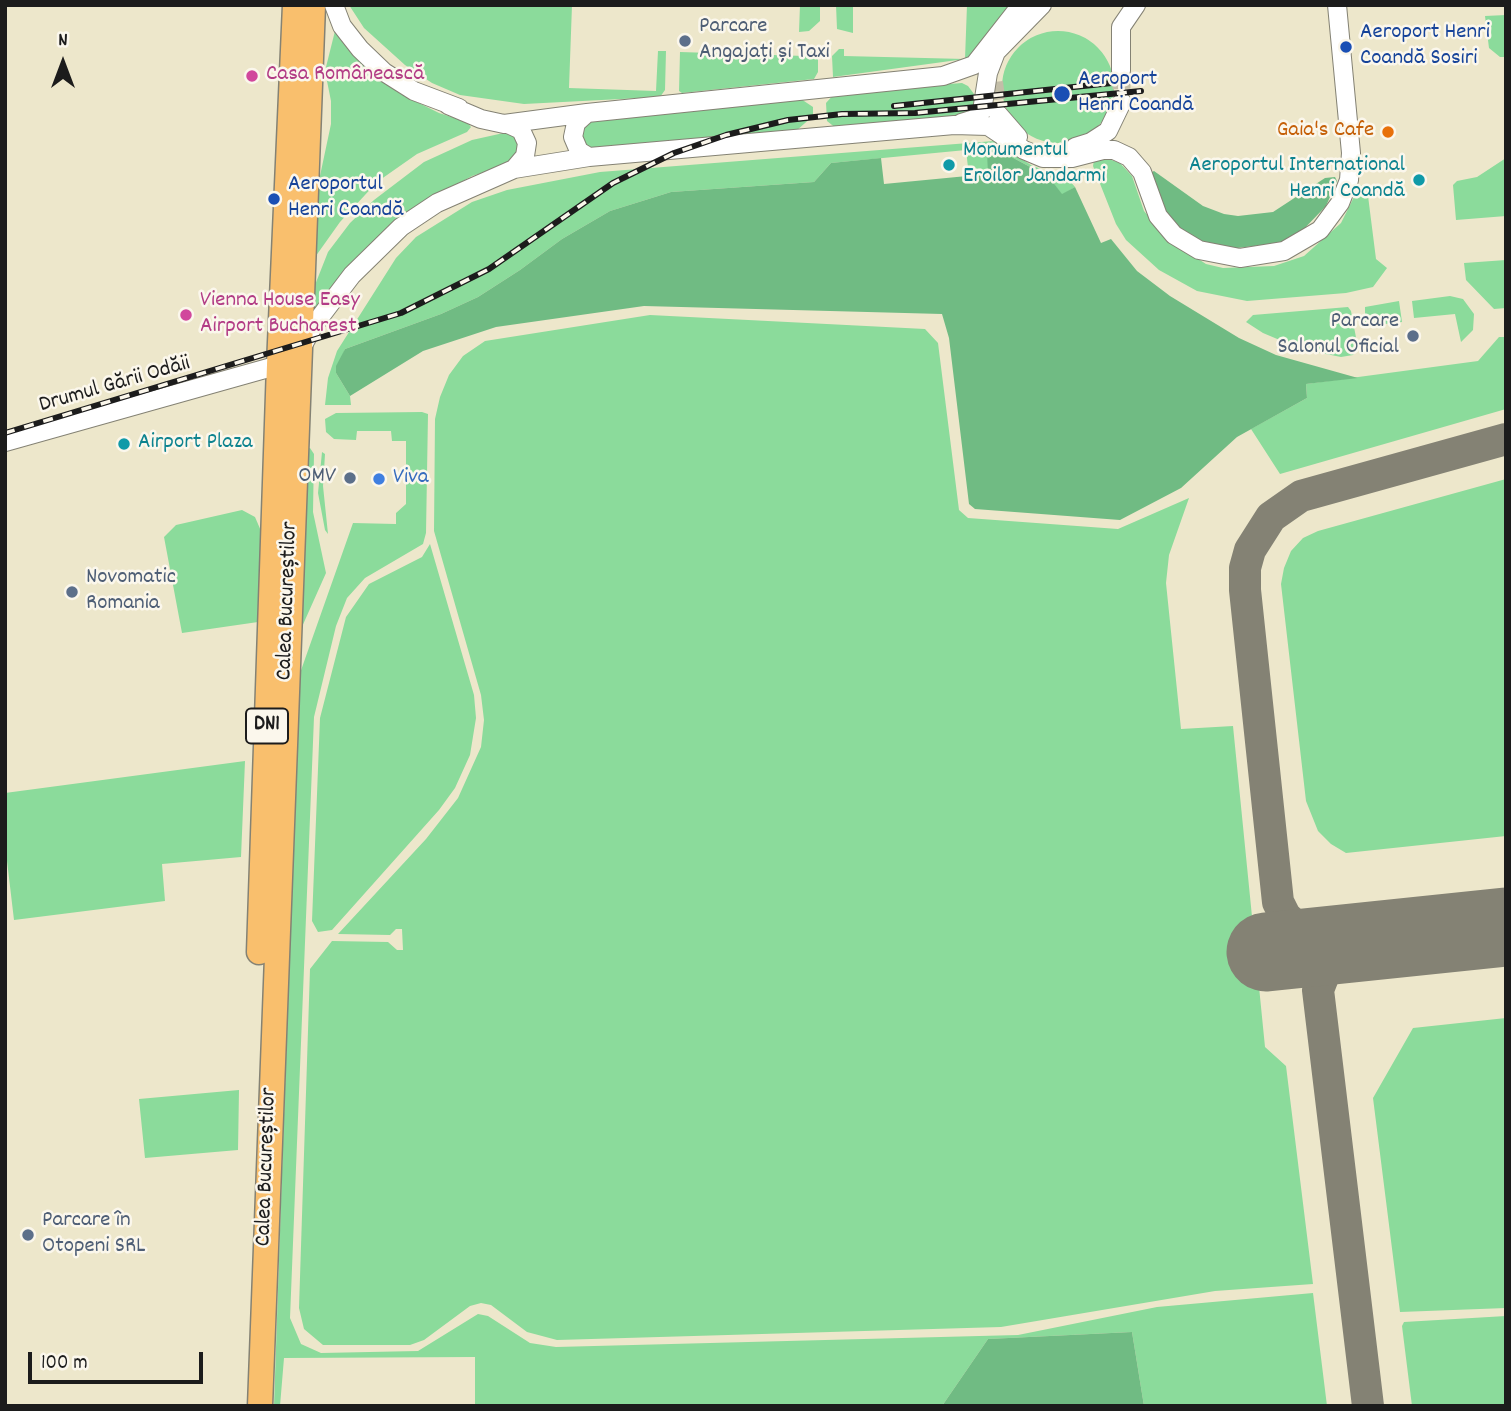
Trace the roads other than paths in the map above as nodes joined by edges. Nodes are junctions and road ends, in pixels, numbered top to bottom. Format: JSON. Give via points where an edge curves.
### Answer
{"nodes":[{"id":1,"x":288,"y":5,"type":"edge"},
{"id":2,"x":295,"y":5,"type":"edge"},
{"id":3,"x":313,"y":5,"type":"edge"},
{"id":4,"x":320,"y":5,"type":"edge"},
{"id":5,"x":334,"y":5,"type":"edge"},
{"id":6,"x":1021,"y":5,"type":"edge"},
{"id":7,"x":1042,"y":5,"type":"edge"},
{"id":8,"x":1049,"y":5,"type":"edge"},
{"id":9,"x":1136,"y":5,"type":"edge"},
{"id":10,"x":1337,"y":5,"type":"edge"},
{"id":11,"x":302,"y":46,"type":"junction"},
{"id":12,"x":1121,"y":71,"type":"tunnel mouth"},
{"id":13,"x":994,"y":82,"type":"tunnel mouth"},
{"id":14,"x":1122,"y":102,"type":"tunnel mouth"},
{"id":15,"x":448,"y":105,"type":"junction"},
{"id":16,"x":587,"y":113,"type":"junction"},
{"id":17,"x":998,"y":114,"type":"tunnel mouth"},
{"id":18,"x":527,"y":120,"type":"junction"},
{"id":19,"x":508,"y":124,"type":"junction"},
{"id":20,"x":954,"y":125,"type":"junction"},
{"id":21,"x":589,"y":157,"type":"junction"},
{"id":22,"x":514,"y":169,"type":"junction"},
{"id":23,"x":289,"y":361,"type":"junction"},
{"id":24,"x":5,"y":442,"type":"edge"},
{"id":25,"x":244,"y":1406,"type":"edge"},
{"id":26,"x":260,"y":1406,"type":"edge"}],
"edges":[{"from":1,"to":11,"type":"highway","number":"DN1"},
{"from":2,"to":11,"type":"highway","name":"Calea Bucureștilor","number":"DN1"},
{"from":3,"to":11,"type":"highway","name":"Calea Bucureștilor","number":"DN1"},
{"from":4,"to":11,"type":"highway","number":"DN1"},
{"from":5,"to":15,"type":"street","via":[[342,26],[384,72]]},
{"from":6,"to":16,"type":"street","via":[[974,65],[943,76]]},
{"from":7,"to":20,"type":"street","via":[[996,52],[982,111],[974,119]]},
{"from":8,"to":13,"type":"street","via":[[1040,25],[1007,50]]},
{"from":9,"to":12,"type":"street","via":[[1121,27]]},
{"from":10,"to":20,"type":"street","via":[[1352,167],[1340,203],[1320,230],[1284,251],[1256,258],[1211,254],[1184,242],[1152,207],[1138,165],[1121,152],[1043,158],[988,126]]},
{"from":11,"to":23,"type":"highway","name":"Calea Bucureștilor","number":"DN1"},
{"from":14,"to":17,"type":"street","via":[[1108,131],[1067,149],[1027,142]]},
{"from":15,"to":18,"type":"street"},
{"from":15,"to":19,"type":"street","via":[[493,123]]},
{"from":16,"to":18,"type":"street"},
{"from":16,"to":21,"type":"street","via":[[576,123],[573,137],[579,151]]},
{"from":18,"to":19,"type":"street"},
{"from":19,"to":22,"type":"street","via":[[521,130],[527,143],[525,156]]},
{"from":20,"to":21,"type":"street"},
{"from":21,"to":22,"type":"street"},
{"from":22,"to":23,"type":"street","via":[[437,203],[401,227],[352,275]]},
{"from":23,"to":24,"type":"street","name":"Drumul Gării Odăii"},
{"from":23,"to":25,"type":"highway","name":"Calea Bucureștilor","number":"DN1"},
{"from":23,"to":26,"type":"highway","name":"Calea Bucureștilor","number":"DN1"}]}
